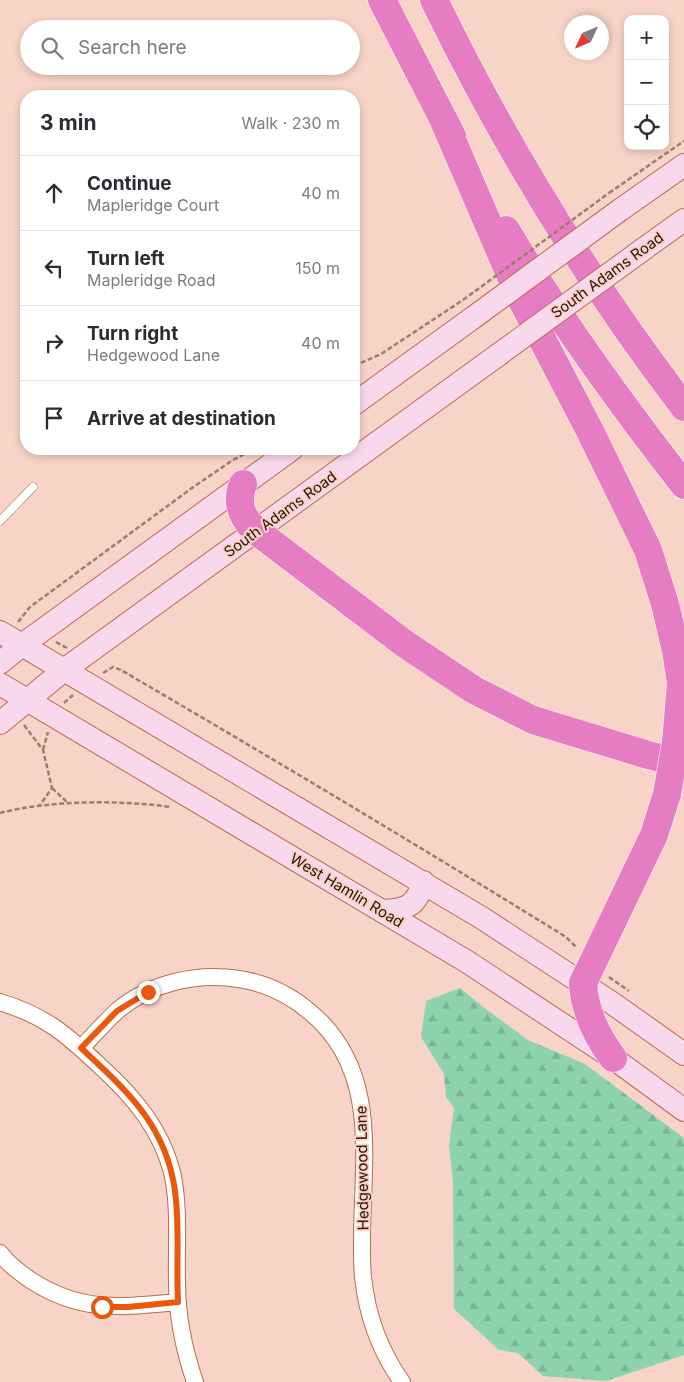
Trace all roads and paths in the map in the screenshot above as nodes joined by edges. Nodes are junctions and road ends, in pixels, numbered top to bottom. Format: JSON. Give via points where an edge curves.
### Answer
{"nodes":[{"id":1,"x":382,"y":0,"type":"edge"},
{"id":2,"x":434,"y":0,"type":"edge"},
{"id":3,"x":443,"y":120,"type":"junction"},
{"id":4,"x":684,"y":142,"type":"edge"},
{"id":5,"x":684,"y":165,"type":"edge"},
{"id":6,"x":614,"y":202,"type":"junction"},
{"id":7,"x":684,"y":220,"type":"edge"},
{"id":8,"x":468,"y":308,"type":"junction"},
{"id":9,"x":641,"y":350,"type":"junction"},
{"id":10,"x":360,"y":363,"type":"edge"},
{"id":11,"x":684,"y":394,"type":"edge"},
{"id":12,"x":360,"y":399,"type":"edge"},
{"id":13,"x":684,"y":407,"type":"edge"},
{"id":14,"x":243,"y":455,"type":"edge"},
{"id":15,"x":284,"y":455,"type":"edge"},
{"id":16,"x":243,"y":484,"type":"junction"},
{"id":17,"x":684,"y":485,"type":"edge"},
{"id":18,"x":33,"y":487,"type":"dead end"},
{"id":19,"x":0,"y":521,"type":"edge"},
{"id":20,"x":256,"y":531,"type":"junction"},
{"id":21,"x":8,"y":627,"type":"edge"},
{"id":22,"x":54,"y":641,"type":"dead end"},
{"id":23,"x":22,"y":645,"type":"junction"},
{"id":24,"x":66,"y":659,"type":"junction"},
{"id":25,"x":0,"y":663,"type":"edge"},
{"id":26,"x":113,"y":667,"type":"dead end"},
{"id":27,"x":0,"y":684,"type":"edge"},
{"id":28,"x":80,"y":689,"type":"dead end"},
{"id":29,"x":27,"y":700,"type":"junction"},
{"id":30,"x":58,"y":709,"type":"dead end"},
{"id":31,"x":0,"y":723,"type":"edge"},
{"id":32,"x":24,"y":725,"type":"dead end"},
{"id":33,"x":50,"y":725,"type":"dead end"},
{"id":34,"x":43,"y":750,"type":"junction"},
{"id":35,"x":680,"y":753,"type":"edge"},
{"id":36,"x":52,"y":788,"type":"junction"},
{"id":37,"x":69,"y":804,"type":"junction"},
{"id":38,"x":40,"y":805,"type":"junction"},
{"id":39,"x":174,"y":807,"type":"dead end"},
{"id":40,"x":0,"y":813,"type":"edge"},
{"id":41,"x":423,"y":882,"type":"junction"},
{"id":42,"x":383,"y":911,"type":"junction"},
{"id":43,"x":587,"y":973,"type":"junction"},
{"id":44,"x":629,"y":992,"type":"dead end"},
{"id":45,"x":0,"y":1002,"type":"edge"},
{"id":46,"x":81,"y":1048,"type":"junction"},
{"id":47,"x":684,"y":1054,"type":"edge"},
{"id":48,"x":613,"y":1058,"type":"junction"},
{"id":49,"x":684,"y":1110,"type":"edge"},
{"id":50,"x":0,"y":1253,"type":"edge"},
{"id":51,"x":178,"y":1302,"type":"junction"},
{"id":52,"x":195,"y":1382,"type":"edge"},
{"id":53,"x":402,"y":1382,"type":"edge"}],
"edges":[{"from":1,"to":3,"type":"highway"},
{"from":2,"to":9,"type":"highway","via":[[526,172]]},
{"from":3,"to":17,"type":"highway","via":[[539,285],[617,398]]},
{"from":3,"to":35,"type":"highway","via":[[518,293],[648,550],[676,651],[681,683]]},
{"from":4,"to":6,"type":"path"},
{"from":5,"to":6,"type":"main road"},
{"from":6,"to":8,"type":"main road","bridge":true},
{"from":6,"to":8,"type":"path","bridge":true},
{"from":7,"to":20,"type":"main road","name":"South Adams Road","bridge":true},
{"from":8,"to":10,"type":"path"},
{"from":8,"to":12,"type":"main road"},
{"from":9,"to":11,"type":"highway"},
{"from":9,"to":13,"type":"highway"},
{"from":14,"to":21,"type":"path","via":[[192,488],[30,607]]},
{"from":15,"to":16,"type":"main road"},
{"from":16,"to":20,"type":"highway","via":[[240,494],[242,515]]},
{"from":16,"to":23,"type":"main road"},
{"from":18,"to":19,"type":"lane"},
{"from":20,"to":24,"type":"main road","name":"South Adams Road"},
{"from":20,"to":35,"type":"highway","via":[[405,644],[474,690],[533,720],[648,755]]},
{"from":21,"to":23,"type":"main road"},
{"from":22,"to":24,"type":"path"},
{"from":23,"to":24,"type":"main road"},
{"from":23,"to":25,"type":"main road"},
{"from":24,"to":29,"type":"main road","name":"South Adams Road"},
{"from":24,"to":41,"type":"main road"},
{"from":26,"to":43,"type":"path","via":[[299,774],[566,937]]},
{"from":27,"to":29,"type":"main road","name":"West Hamlin Road"},
{"from":28,"to":30,"type":"path"},
{"from":29,"to":31,"type":"main road","name":"South Adams Road"},
{"from":29,"to":42,"type":"main road","name":"West Hamlin Road"},
{"from":32,"to":34,"type":"path"},
{"from":33,"to":34,"type":"path"},
{"from":34,"to":36,"type":"path"},
{"from":35,"to":43,"type":"highway","bridge":true,"via":[[654,835]]},
{"from":36,"to":37,"type":"path"},
{"from":36,"to":38,"type":"path"},
{"from":37,"to":38,"type":"path"},
{"from":37,"to":39,"type":"path"},
{"from":38,"to":40,"type":"path"},
{"from":41,"to":42,"type":"main road","via":[[412,904]]},
{"from":41,"to":43,"type":"main road","via":[[535,952]]},
{"from":42,"to":48,"type":"main road","name":"West Hamlin Road","via":[[474,966]]},
{"from":43,"to":44,"type":"path","via":[[606,975]]},
{"from":43,"to":47,"type":"main road"},
{"from":43,"to":48,"type":"highway","via":[[583,996],[592,1023]]},
{"from":45,"to":46,"type":"street","via":[[49,1023]]},
{"from":46,"to":51,"type":"street","via":[[134,1099],[164,1150],[176,1193]]},
{"from":46,"to":53,"type":"street","name":"Hedgewood Lane","via":[[117,1011],[135,999],[170,984],[201,977],[229,977],[262,984],[303,1006],[326,1026],[348,1060],[358,1087],[364,1126],[365,1289],[377,1337]]},
{"from":48,"to":49,"type":"main road","name":"West Hamlin Road"},
{"from":50,"to":51,"type":"street","via":[[43,1288],[81,1303],[120,1307]]},
{"from":51,"to":52,"type":"street","via":[[184,1344]]}]}
